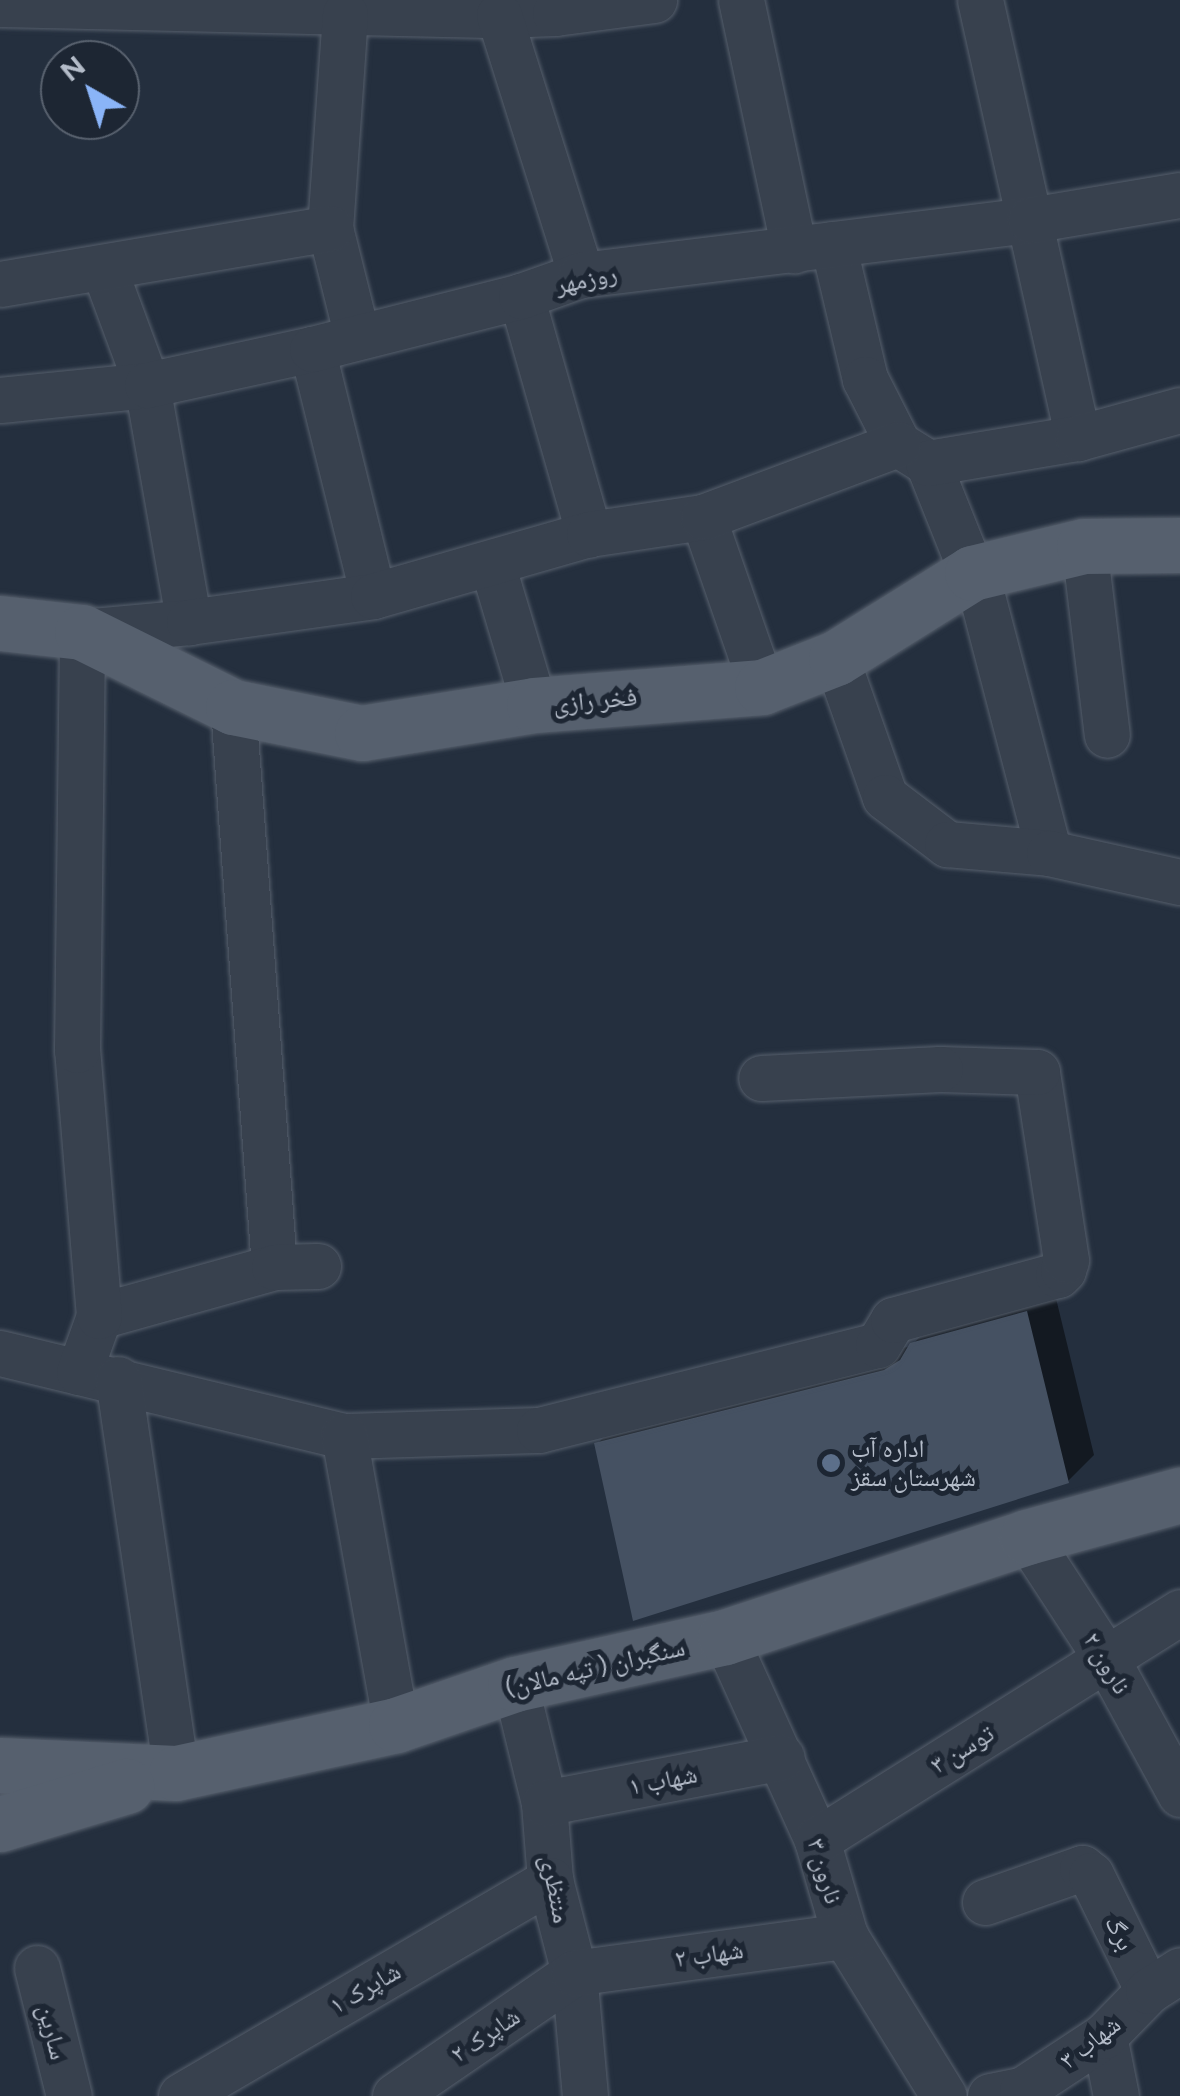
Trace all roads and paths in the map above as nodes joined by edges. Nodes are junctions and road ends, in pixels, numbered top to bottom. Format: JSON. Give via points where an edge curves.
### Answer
{"nodes":[{"id":1,"x":654,"y":0,"type":"edge"},
{"id":2,"x":742,"y":0,"type":"edge"},
{"id":3,"x":980,"y":0,"type":"edge"},
{"id":4,"x":0,"y":4,"type":"edge"},
{"id":5,"x":345,"y":14,"type":"junction"},
{"id":6,"x":499,"y":15,"type":"junction"},
{"id":7,"x":1180,"y":195,"type":"edge"},
{"id":8,"x":1030,"y":220,"type":"junction"},
{"id":9,"x":330,"y":228,"type":"junction"},
{"id":10,"x":814,"y":247,"type":"junction"},
{"id":11,"x":104,"y":269,"type":"junction"},
{"id":12,"x":581,"y":275,"type":"junction"},
{"id":13,"x":0,"y":284,"type":"edge"},
{"id":14,"x":520,"y":296,"type":"junction"},
{"id":15,"x":356,"y":336,"type":"junction"},
{"id":16,"x":312,"y":349,"type":"junction"},
{"id":17,"x":147,"y":386,"type":"junction"},
{"id":18,"x":0,"y":400,"type":"edge"},
{"id":19,"x":1180,"y":410,"type":"edge"},
{"id":20,"x":1078,"y":438,"type":"junction"},
{"id":21,"x":913,"y":453,"type":"junction"},
{"id":22,"x":702,"y":517,"type":"junction"},
{"id":23,"x":589,"y":534,"type":"junction"},
{"id":24,"x":1180,"y":545,"type":"edge"},
{"id":25,"x":1084,"y":546,"type":"junction"},
{"id":26,"x":492,"y":564,"type":"junction"},
{"id":27,"x":974,"y":573,"type":"junction"},
{"id":28,"x":373,"y":596,"type":"junction"},
{"id":29,"x":190,"y":622,"type":"junction"},
{"id":30,"x":0,"y":624,"type":"edge"},
{"id":31,"x":82,"y":632,"type":"junction"},
{"id":32,"x":836,"y":658,"type":"junction"},
{"id":33,"x":762,"y":686,"type":"junction"},
{"id":34,"x":534,"y":705,"type":"junction"},
{"id":35,"x":233,"y":707,"type":"junction"},
{"id":36,"x":1107,"y":735,"type":"dead end"},
{"id":37,"x":1049,"y":853,"type":"junction"},
{"id":38,"x":1180,"y":882,"type":"edge"},
{"id":39,"x":761,"y":1078,"type":"dead end"},
{"id":40,"x":318,"y":1266,"type":"dead end"},
{"id":41,"x":274,"y":1267,"type":"junction"},
{"id":42,"x":100,"y":1316,"type":"junction"},
{"id":43,"x":0,"y":1353,"type":"edge"},
{"id":44,"x":98,"y":1375,"type":"junction"},
{"id":45,"x":344,"y":1436,"type":"junction"},
{"id":46,"x":1180,"y":1495,"type":"edge"},
{"id":47,"x":1027,"y":1536,"type":"junction"},
{"id":48,"x":1180,"y":1612,"type":"edge"},
{"id":49,"x":725,"y":1636,"type":"junction"},
{"id":50,"x":1106,"y":1658,"type":"junction"},
{"id":51,"x":515,"y":1684,"type":"junction"},
{"id":52,"x":396,"y":1725,"type":"junction"},
{"id":53,"x":782,"y":1757,"type":"junction"},
{"id":54,"x":0,"y":1768,"type":"edge"},
{"id":55,"x":176,"y":1773,"type":"junction"},
{"id":56,"x":1180,"y":1794,"type":"edge"},
{"id":57,"x":544,"y":1803,"type":"junction"},
{"id":58,"x":0,"y":1815,"type":"edge"},
{"id":59,"x":0,"y":1824,"type":"edge"},
{"id":60,"x":817,"y":1840,"type":"junction"},
{"id":61,"x":550,"y":1880,"type":"junction"},
{"id":62,"x":985,"y":1902,"type":"dead end"},
{"id":63,"x":845,"y":1936,"type":"junction"},
{"id":64,"x":36,"y":1968,"type":"dead end"},
{"id":65,"x":574,"y":1973,"type":"junction"},
{"id":66,"x":1164,"y":1981,"type":"edge"},
{"id":67,"x":1104,"y":2036,"type":"junction"},
{"id":68,"x":69,"y":2096,"type":"edge"},
{"id":69,"x":181,"y":2096,"type":"edge"},
{"id":70,"x":396,"y":2096,"type":"edge"},
{"id":71,"x":585,"y":2096,"type":"edge"},
{"id":72,"x":944,"y":2096,"type":"edge"},
{"id":73,"x":990,"y":2096,"type":"edge"},
{"id":74,"x":1116,"y":2096,"type":"edge"}],
"edges":[{"from":1,"to":6,"type":"street"},
{"from":2,"to":10,"type":"street"},
{"from":3,"to":8,"type":"street"},
{"from":4,"to":5,"type":"street"},
{"from":5,"to":6,"type":"street"},
{"from":5,"to":9,"type":"street"},
{"from":6,"to":12,"type":"street"},
{"from":7,"to":8,"type":"street","name":"روزمهر"},
{"from":8,"to":10,"type":"street","name":"روزمهر"},
{"from":8,"to":20,"type":"street"},
{"from":9,"to":11,"type":"street"},
{"from":9,"to":15,"type":"street"},
{"from":10,"to":12,"type":"street","name":"روزمهر"},
{"from":10,"to":21,"type":"street","via":[[866,379]]},
{"from":11,"to":13,"type":"street"},
{"from":11,"to":17,"type":"street"},
{"from":12,"to":14,"type":"street","name":"روزمهر"},
{"from":14,"to":15,"type":"street","name":"روزمهر"},
{"from":14,"to":23,"type":"street"},
{"from":15,"to":16,"type":"street","name":"روزمهر"},
{"from":16,"to":17,"type":"street","name":"روزمهر"},
{"from":16,"to":28,"type":"street"},
{"from":17,"to":18,"type":"street","name":"روزمهر"},
{"from":17,"to":29,"type":"street"},
{"from":19,"to":20,"type":"street"},
{"from":20,"to":21,"type":"street"},
{"from":21,"to":22,"type":"street"},
{"from":21,"to":27,"type":"street"},
{"from":22,"to":23,"type":"street"},
{"from":22,"to":33,"type":"street"},
{"from":23,"to":26,"type":"street"},
{"from":24,"to":25,"type":"main road","name":"فخر رازی"},
{"from":25,"to":27,"type":"main road","name":"فخر رازی"},
{"from":25,"to":36,"type":"street"},
{"from":26,"to":28,"type":"street"},
{"from":26,"to":34,"type":"street"},
{"from":27,"to":32,"type":"main road","name":"فخر رازی"},
{"from":27,"to":37,"type":"street"},
{"from":28,"to":29,"type":"street"},
{"from":29,"to":31,"type":"street"},
{"from":30,"to":31,"type":"main road","name":"فخر رازی"},
{"from":31,"to":35,"type":"main road","name":"فخر رازی"},
{"from":31,"to":42,"type":"street","via":[[77,1050]]},
{"from":32,"to":33,"type":"main road","name":"فخر رازی"},
{"from":32,"to":37,"type":"street","via":[[885,798],[947,844]]},
{"from":33,"to":34,"type":"main road","name":"فخر رازی"},
{"from":34,"to":35,"type":"main road","name":"فخر رازی","via":[[362,733]]},
{"from":35,"to":41,"type":"street"},
{"from":37,"to":38,"type":"street"},
{"from":39,"to":45,"type":"street","via":[[940,1069],[1037,1072],[1063,1270],[893,1320],[878,1345],[539,1430]]},
{"from":40,"to":41,"type":"street"},
{"from":41,"to":42,"type":"street"},
{"from":42,"to":44,"type":"street"},
{"from":43,"to":44,"type":"street"},
{"from":44,"to":45,"type":"street"},
{"from":44,"to":55,"type":"street"},
{"from":45,"to":52,"type":"street"},
{"from":46,"to":47,"type":"main road","name":"سنگبران ( تپه مالان)"},
{"from":47,"to":49,"type":"main road","name":"سنگبران ( تپه مالان)"},
{"from":47,"to":50,"type":"street","name":"نارون ۲"},
{"from":48,"to":50,"type":"street","name":"توسن ۳"},
{"from":49,"to":51,"type":"main road","name":"سنگبران ( تپه مالان)"},
{"from":49,"to":53,"type":"street","name":"نارون ۳"},
{"from":50,"to":56,"type":"street","name":"نارون ۲"},
{"from":50,"to":60,"type":"street","name":"توسن ۳"},
{"from":51,"to":52,"type":"main road","name":"سنگبران ( تپه مالان)"},
{"from":51,"to":57,"type":"street","name":"منتظری"},
{"from":52,"to":55,"type":"main road","name":"سنگبران ( تپه مالان)"},
{"from":53,"to":57,"type":"street","name":"شهاب ۱"},
{"from":53,"to":60,"type":"street","name":"نارون ۳"},
{"from":54,"to":55,"type":"main road","name":"سنگبران ( تپه مالان)"},
{"from":54,"to":58,"type":"street"},
{"from":55,"to":59,"type":"main road"},
{"from":57,"to":61,"type":"street","name":"منتظری"},
{"from":60,"to":63,"type":"street","name":"نارون ۳"},
{"from":61,"to":65,"type":"street","name":"منتظری"},
{"from":61,"to":69,"type":"street","name":"شاپرک ۱"},
{"from":62,"to":66,"type":"street","name":"برگ","via":[[1082,1868]]},
{"from":63,"to":65,"type":"street","name":"شهاب ۲"},
{"from":63,"to":72,"type":"street","name":"نارون ۳"},
{"from":64,"to":68,"type":"street","name":"سارین"},
{"from":65,"to":70,"type":"street","name":"شاپرک ۲"},
{"from":65,"to":71,"type":"street","name":"منتظری"},
{"from":66,"to":67,"type":"street","name":"شهاب ۳"},
{"from":67,"to":73,"type":"street","name":"شهاب ۳","via":[[1022,2090]]},
{"from":67,"to":74,"type":"street"}]}
